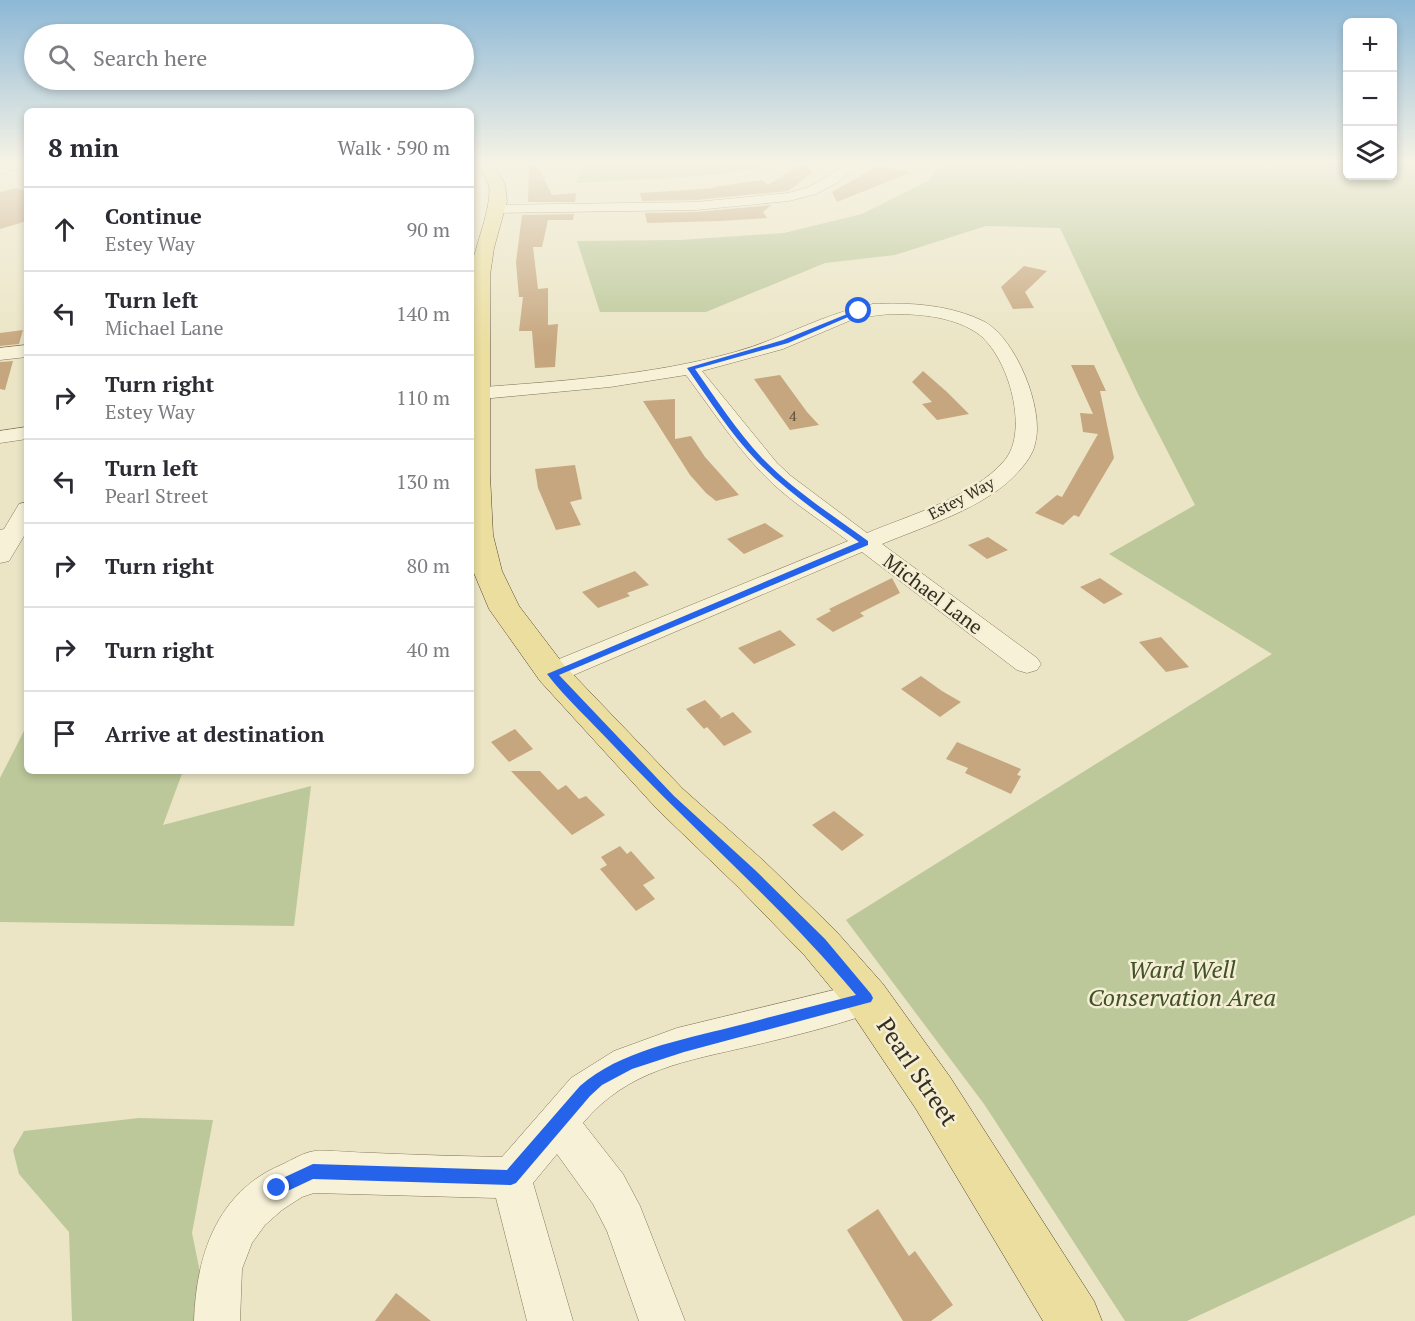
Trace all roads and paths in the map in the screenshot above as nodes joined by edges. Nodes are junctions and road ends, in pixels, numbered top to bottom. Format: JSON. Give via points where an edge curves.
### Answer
{"nodes":[{"id":1,"x":492,"y":223,"type":"edge"},
{"id":2,"x":476,"y":309,"type":"edge"},
{"id":3,"x":24,"y":351,"type":"edge"},
{"id":4,"x":0,"y":354,"type":"edge"},
{"id":5,"x":690,"y":368,"type":"junction"},
{"id":6,"x":475,"y":393,"type":"edge"},
{"id":7,"x":24,"y":433,"type":"edge"},
{"id":8,"x":0,"y":437,"type":"edge"},
{"id":9,"x":24,"y":513,"type":"edge"},
{"id":10,"x":6,"y":536,"type":"edge"},
{"id":11,"x":865,"y":543,"type":"junction"},
{"id":12,"x":0,"y":556,"type":"edge"},
{"id":13,"x":1027,"y":664,"type":"dead end"},
{"id":14,"x":552,"y":674,"type":"junction"},
{"id":15,"x":867,"y":998,"type":"junction"},
{"id":16,"x":558,"y":1122,"type":"junction"},
{"id":17,"x":511,"y":1178,"type":"junction"},
{"id":18,"x":218,"y":1321,"type":"edge"},
{"id":19,"x":550,"y":1321,"type":"edge"},
{"id":20,"x":662,"y":1321,"type":"edge"},
{"id":21,"x":1074,"y":1321,"type":"edge"}],
"edges":[{"from":1,"to":2,"type":"main road","name":"Pearl Street","via":[[482,257]]},
{"from":2,"to":6,"type":"main road","name":"Pearl Street"},
{"from":3,"to":4,"type":"street"},
{"from":5,"to":6,"type":"street","name":"Estey Way","via":[[609,381]]},
{"from":5,"to":11,"type":"street","name":"Michael Lane","via":[[760,460],[812,505]]},
{"from":5,"to":11,"type":"street","name":"Estey Way","via":[[786,342],[859,311],[882,308],[943,315],[990,333],[1003,349],[1027,413],[1027,442],[1013,465],[989,487]]},
{"from":6,"to":14,"type":"main road","name":"Pearl Street","via":[[479,535],[488,572],[505,609]]},
{"from":7,"to":8,"type":"street"},
{"from":9,"to":10,"type":"street"},
{"from":10,"to":12,"type":"street"},
{"from":11,"to":13,"type":"street","name":"Michael Lane"},
{"from":11,"to":14,"type":"street","name":"Estey Way"},
{"from":14,"to":15,"type":"main road","name":"Pearl Street","via":[[670,799],[820,943]]},
{"from":15,"to":16,"type":"street","via":[[684,1045],[629,1064],[597,1080]]},
{"from":15,"to":21,"type":"main road","name":"Pearl Street","via":[[933,1093]]},
{"from":16,"to":17,"type":"street"},
{"from":16,"to":20,"type":"street","via":[[617,1205]]},
{"from":17,"to":18,"type":"street","via":[[313,1172],[295,1178],[257,1201],[231,1234],[218,1282]]},
{"from":17,"to":19,"type":"street"}]}
